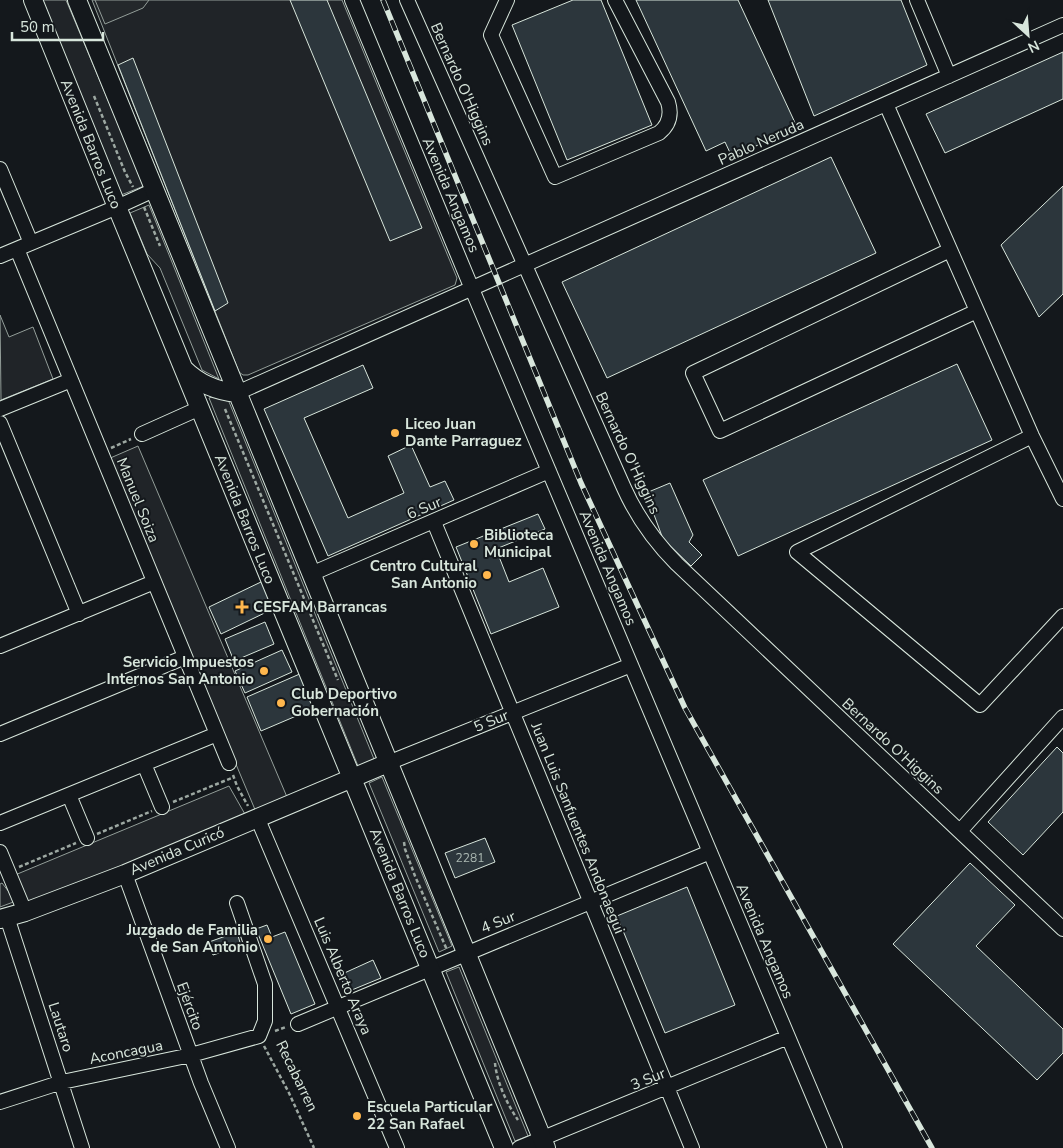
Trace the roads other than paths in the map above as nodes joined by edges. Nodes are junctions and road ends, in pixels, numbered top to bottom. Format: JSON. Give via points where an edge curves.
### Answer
{"nodes":[{"id":1,"x":33,"y":0,"type":"edge"},
{"id":2,"x":77,"y":0,"type":"edge"},
{"id":3,"x":352,"y":0,"type":"edge"},
{"id":4,"x":407,"y":0,"type":"edge"},
{"id":5,"x":507,"y":0,"type":"edge"},
{"id":6,"x":615,"y":0,"type":"edge"},
{"id":7,"x":917,"y":0,"type":"edge"},
{"id":8,"x":1063,"y":25,"type":"edge"},
{"id":9,"x":949,"y":76,"type":"junction"},
{"id":10,"x":886,"y":104,"type":"junction"},
{"id":11,"x":0,"y":169,"type":"edge"},
{"id":12,"x":147,"y":194,"type":"junction"},
{"id":13,"x":117,"y":207,"type":"junction"},
{"id":14,"x":31,"y":243,"type":"junction"},
{"id":15,"x":16,"y":249,"type":"junction"},
{"id":16,"x":950,"y":250,"type":"junction"},
{"id":17,"x":0,"y":256,"type":"edge"},
{"id":18,"x":526,"y":265,"type":"junction"},
{"id":19,"x":472,"y":288,"type":"junction"},
{"id":20,"x":977,"y":311,"type":"junction"},
{"id":21,"x":182,"y":366,"type":"junction"},
{"id":22,"x":71,"y":380,"type":"junction"},
{"id":23,"x":234,"y":401,"type":"junction"},
{"id":24,"x":0,"y":409,"type":"edge"},
{"id":25,"x":202,"y":414,"type":"junction"},
{"id":26,"x":0,"y":423,"type":"edge"},
{"id":27,"x":142,"y":434,"type":"road end"},
{"id":28,"x":1032,"y":436,"type":"junction"},
{"id":29,"x":549,"y":471,"type":"junction"},
{"id":30,"x":1063,"y":499,"type":"edge"},
{"id":31,"x":434,"y":522,"type":"junction"},
{"id":32,"x":311,"y":574,"type":"junction"},
{"id":33,"x":154,"y":582,"type":"junction"},
{"id":34,"x":79,"y":614,"type":"junction"},
{"id":35,"x":1063,"y":616,"type":"edge"},
{"id":36,"x":1,"y":644,"type":"edge"},
{"id":37,"x":185,"y":657,"type":"junction"},
{"id":38,"x":631,"y":665,"type":"junction"},
{"id":39,"x":513,"y":712,"type":"junction"},
{"id":40,"x":1063,"y":717,"type":"edge"},
{"id":41,"x":0,"y":734,"type":"edge"},
{"id":42,"x":217,"y":734,"type":"junction"},
{"id":43,"x":388,"y":762,"type":"junction"},
{"id":44,"x":144,"y":764,"type":"junction"},
{"id":45,"x":231,"y":770,"type":"road end"},
{"id":46,"x":352,"y":778,"type":"junction"},
{"id":47,"x":69,"y":795,"type":"junction"},
{"id":48,"x":162,"y":807,"type":"road end"},
{"id":49,"x":258,"y":817,"type":"junction"},
{"id":50,"x":0,"y":823,"type":"edge"},
{"id":51,"x":960,"y":831,"type":"junction"},
{"id":52,"x":87,"y":838,"type":"road end"},
{"id":53,"x":0,"y":852,"type":"edge"},
{"id":54,"x":710,"y":852,"type":"junction"},
{"id":55,"x":4,"y":873,"type":"edge"},
{"id":56,"x":125,"y":874,"type":"junction"},
{"id":57,"x":591,"y":901,"type":"junction"},
{"id":58,"x":237,"y":903,"type":"dead end"},
{"id":59,"x":26,"y":912,"type":"junction"},
{"id":60,"x":4,"y":918,"type":"edge"},
{"id":61,"x":1063,"y":929,"type":"edge"},
{"id":62,"x":458,"y":956,"type":"junction"},
{"id":63,"x":430,"y":968,"type":"junction"},
{"id":64,"x":338,"y":1006,"type":"junction"},
{"id":65,"x":298,"y":1024,"type":"road end"},
{"id":66,"x":259,"y":1036,"type":"joint"},
{"id":67,"x":788,"y":1037,"type":"junction"},
{"id":68,"x":191,"y":1055,"type":"junction"},
{"id":69,"x":62,"y":1082,"type":"junction"},
{"id":70,"x":667,"y":1088,"type":"junction"},
{"id":71,"x":0,"y":1102,"type":"edge"},
{"id":72,"x":544,"y":1143,"type":"edge"},
{"id":73,"x":82,"y":1148,"type":"edge"},
{"id":74,"x":228,"y":1148,"type":"edge"},
{"id":75,"x":397,"y":1148,"type":"edge"},
{"id":76,"x":504,"y":1148,"type":"edge"},
{"id":77,"x":518,"y":1148,"type":"edge"},
{"id":78,"x":692,"y":1148,"type":"edge"},
{"id":79,"x":835,"y":1148,"type":"edge"}],
"edges":[{"from":1,"to":13,"type":"main road","name":"Avenida Barros Luco"},
{"from":2,"to":12,"type":"main road"},
{"from":3,"to":19,"type":"street","name":"Avenida Angamos"},
{"from":4,"to":18,"type":"street","name":"Bernardo O'Higgins"},
{"from":5,"to":6,"type":"street","via":[[491,35],[555,177],[658,133],[669,122],[668,102]]},
{"from":7,"to":9,"type":"street"},
{"from":8,"to":9,"type":"street","name":"Pablo Neruda"},
{"from":9,"to":10,"type":"street","name":"Pablo Neruda"},
{"from":10,"to":16,"type":"street"},
{"from":10,"to":18,"type":"street","name":"Pablo Neruda"},
{"from":11,"to":14,"type":"street"},
{"from":12,"to":13,"type":"street"},
{"from":12,"to":23,"type":"main road"},
{"from":13,"to":14,"type":"street"},
{"from":13,"to":21,"type":"main road","name":"Avenida Barros Luco"},
{"from":14,"to":15,"type":"street"},
{"from":15,"to":17,"type":"street"},
{"from":15,"to":22,"type":"street","name":"Manuel Soiza"},
{"from":16,"to":20,"type":"street"},
{"from":16,"to":20,"type":"street","via":[[693,373],[720,430]]},
{"from":18,"to":19,"type":"street","name":"Pablo Neruda"},
{"from":18,"to":51,"type":"street","name":"Bernardo O'Higgins","via":[[628,496],[652,536],[677,564]]},
{"from":19,"to":23,"type":"street","name":"Pablo Neruda"},
{"from":19,"to":29,"type":"street","name":"Avenida Angamos"},
{"from":20,"to":28,"type":"street"},
{"from":21,"to":23,"type":"main road","via":[[204,384]]},
{"from":21,"to":25,"type":"main road","name":"Avenida Barros Luco"},
{"from":22,"to":24,"type":"street"},
{"from":22,"to":33,"type":"street","name":"Manuel Soiza"},
{"from":23,"to":32,"type":"main road"},
{"from":25,"to":27,"type":"street"},
{"from":25,"to":46,"type":"main road","name":"Avenida Barros Luco"},
{"from":26,"to":34,"type":"street"},
{"from":28,"to":30,"type":"street"},
{"from":28,"to":35,"type":"street","via":[[797,552],[980,705]]},
{"from":29,"to":31,"type":"street","name":"6 Sur"},
{"from":29,"to":38,"type":"street","name":"Avenida Angamos"},
{"from":31,"to":32,"type":"street","name":"6 Sur"},
{"from":31,"to":39,"type":"street","name":"Juan Luis Sanfuentes Andonaegui"},
{"from":32,"to":43,"type":"main road"},
{"from":33,"to":34,"type":"street"},
{"from":33,"to":37,"type":"street","name":"Manuel Soiza"},
{"from":34,"to":36,"type":"street"},
{"from":37,"to":41,"type":"street"},
{"from":37,"to":42,"type":"street","name":"Manuel Soiza"},
{"from":38,"to":39,"type":"street","name":"5 Sur"},
{"from":38,"to":54,"type":"street","name":"Avenida Angamos"},
{"from":39,"to":43,"type":"street","name":"5 Sur"},
{"from":39,"to":57,"type":"street","name":"Juan Luis Sanfuentes Andonaegui"},
{"from":40,"to":51,"type":"street"},
{"from":42,"to":44,"type":"street"},
{"from":42,"to":45,"type":"street","name":"Manuel Soiza"},
{"from":43,"to":46,"type":"main road","name":"5 Sur"},
{"from":43,"to":62,"type":"main road"},
{"from":44,"to":47,"type":"street"},
{"from":44,"to":48,"type":"street"},
{"from":46,"to":49,"type":"main road","name":"Avenida Curicó"},
{"from":46,"to":63,"type":"main road","name":"Avenida Barros Luco"},
{"from":47,"to":50,"type":"street"},
{"from":47,"to":52,"type":"street"},
{"from":49,"to":56,"type":"main road","name":"Avenida Curicó"},
{"from":49,"to":64,"type":"street","name":"Luis Alberto Araya"},
{"from":51,"to":61,"type":"street","name":"Bernardo O'Higgins"},
{"from":53,"to":55,"type":"street"},
{"from":54,"to":57,"type":"street","name":"4 Sur"},
{"from":54,"to":67,"type":"street","name":"Avenida Angamos"},
{"from":55,"to":59,"type":"street"},
{"from":56,"to":59,"type":"main road","name":"Avenida Curicó"},
{"from":56,"to":68,"type":"street","name":"Ejército"},
{"from":57,"to":62,"type":"street","name":"4 Sur"},
{"from":57,"to":70,"type":"street","name":"Juan Luis Sanfuentes Andonaegui"},
{"from":58,"to":66,"type":"street","name":"Recabarren","via":[[265,984],[265,1022]]},
{"from":59,"to":60,"type":"main road","name":"Avenida Curicó"},
{"from":60,"to":69,"type":"street","name":"Lautaro"},
{"from":62,"to":63,"type":"street","name":"4 Sur"},
{"from":62,"to":72,"type":"main road"},
{"from":63,"to":64,"type":"street","name":"4 Sur"},
{"from":63,"to":76,"type":"main road","name":"Avenida Barros Luco"},
{"from":64,"to":65,"type":"street","name":"4 Sur"},
{"from":64,"to":75,"type":"street","name":"Luis Alberto Araya"},
{"from":66,"to":68,"type":"street","name":"Aconcagua"},
{"from":67,"to":70,"type":"street","name":"3 Sur"},
{"from":67,"to":79,"type":"street","name":"Avenida Angamos"},
{"from":68,"to":69,"type":"street","name":"Aconcagua"},
{"from":68,"to":74,"type":"street","name":"Ejército"},
{"from":69,"to":71,"type":"street","name":"Aconcagua"},
{"from":69,"to":73,"type":"street","name":"Lautaro"},
{"from":70,"to":72,"type":"street","name":"3 Sur"},
{"from":70,"to":78,"type":"street","name":"Juan Luis Sanfuentes Andonaegui"},
{"from":72,"to":77,"type":"street","name":"3 Sur"}]}
